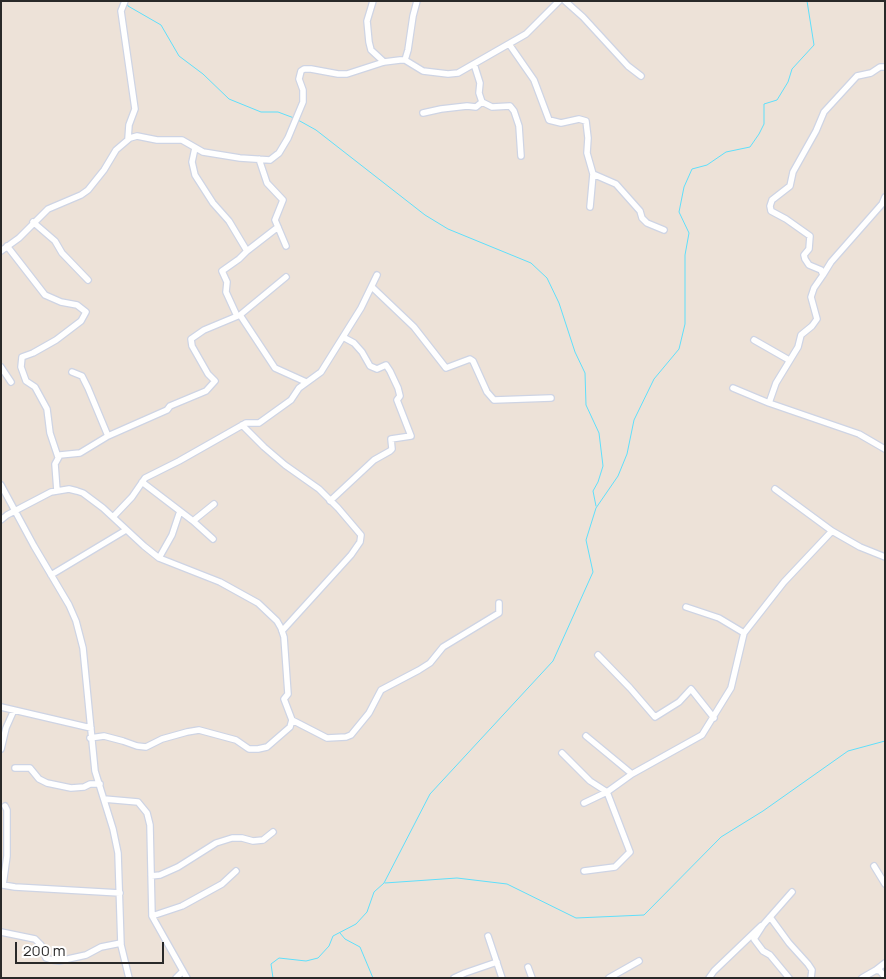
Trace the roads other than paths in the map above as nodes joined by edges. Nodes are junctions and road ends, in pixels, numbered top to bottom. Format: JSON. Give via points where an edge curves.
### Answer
{"nodes":[{"id":1,"x":125,"y":1,"type":"edge"},
{"id":2,"x":373,"y":1,"type":"edge"},
{"id":3,"x":417,"y":1,"type":"edge"},
{"id":4,"x":559,"y":1,"type":"edge"},
{"id":5,"x":565,"y":1,"type":"edge"},
{"id":6,"x":509,"y":44,"type":"junction"},
{"id":7,"x":404,"y":60,"type":"junction"},
{"id":8,"x":384,"y":62,"type":"junction"},
{"id":9,"x":474,"y":64,"type":"junction"},
{"id":10,"x":885,"y":67,"type":"edge"},
{"id":11,"x":641,"y":76,"type":"dead end"},
{"id":12,"x":482,"y":102,"type":"junction"},
{"id":13,"x":423,"y":114,"type":"dead end"},
{"id":14,"x":128,"y":139,"type":"junction"},
{"id":15,"x":195,"y":148,"type":"junction"},
{"id":16,"x":521,"y":156,"type":"dead end"},
{"id":17,"x":259,"y":160,"type":"junction"},
{"id":18,"x":593,"y":174,"type":"junction"},
{"id":19,"x":885,"y":197,"type":"edge"},
{"id":20,"x":590,"y":207,"type":"dead end"},
{"id":21,"x":34,"y":222,"type":"junction"},
{"id":22,"x":278,"y":228,"type":"junction"},
{"id":23,"x":664,"y":230,"type":"dead end"},
{"id":24,"x":7,"y":246,"type":"junction"},
{"id":25,"x":286,"y":246,"type":"dead end"},
{"id":26,"x":1,"y":251,"type":"edge"},
{"id":27,"x":247,"y":251,"type":"junction"},
{"id":28,"x":378,"y":274,"type":"dead end"},
{"id":29,"x":823,"y":275,"type":"junction"},
{"id":30,"x":286,"y":277,"type":"dead end"},
{"id":31,"x":88,"y":280,"type":"dead end"},
{"id":32,"x":372,"y":287,"type":"junction"},
{"id":33,"x":239,"y":316,"type":"junction"},
{"id":34,"x":343,"y":337,"type":"junction"},
{"id":35,"x":754,"y":340,"type":"dead end"},
{"id":36,"x":789,"y":360,"type":"junction"},
{"id":37,"x":1,"y":367,"type":"edge"},
{"id":38,"x":72,"y":372,"type":"dead end"},
{"id":39,"x":11,"y":382,"type":"dead end"},
{"id":40,"x":306,"y":382,"type":"junction"},
{"id":41,"x":733,"y":388,"type":"dead end"},
{"id":42,"x":551,"y":398,"type":"dead end"},
{"id":43,"x":769,"y":403,"type":"junction"},
{"id":44,"x":242,"y":425,"type":"junction"},
{"id":45,"x":108,"y":436,"type":"junction"},
{"id":46,"x":885,"y":449,"type":"edge"},
{"id":47,"x":58,"y":457,"type":"junction"},
{"id":48,"x":142,"y":482,"type":"junction"},
{"id":49,"x":1,"y":485,"type":"edge"},
{"id":50,"x":775,"y":489,"type":"dead end"},
{"id":51,"x":57,"y":491,"type":"junction"},
{"id":52,"x":330,"y":500,"type":"junction"},
{"id":53,"x":214,"y":504,"type":"dead end"},
{"id":54,"x":180,"y":511,"type":"junction"},
{"id":55,"x":16,"y":512,"type":"junction"},
{"id":56,"x":114,"y":517,"type":"junction"},
{"id":57,"x":1,"y":520,"type":"edge"},
{"id":58,"x":193,"y":520,"type":"junction"},
{"id":59,"x":126,"y":530,"type":"junction"},
{"id":60,"x":832,"y":531,"type":"junction"},
{"id":61,"x":213,"y":539,"type":"dead end"},
{"id":62,"x":885,"y":557,"type":"edge"},
{"id":63,"x":159,"y":558,"type":"junction"},
{"id":64,"x":51,"y":575,"type":"junction"},
{"id":65,"x":499,"y":602,"type":"dead end"},
{"id":66,"x":686,"y":607,"type":"dead end"},
{"id":67,"x":282,"y":631,"type":"junction"},
{"id":68,"x":744,"y":633,"type":"junction"},
{"id":69,"x":598,"y":655,"type":"dead end"},
{"id":70,"x":1,"y":707,"type":"edge"},
{"id":71,"x":14,"y":710,"type":"junction"},
{"id":72,"x":714,"y":718,"type":"junction"},
{"id":73,"x":292,"y":720,"type":"junction"},
{"id":74,"x":91,"y":728,"type":"junction"},
{"id":75,"x":586,"y":736,"type":"dead end"},
{"id":76,"x":90,"y":738,"type":"junction"},
{"id":77,"x":1,"y":749,"type":"edge"},
{"id":78,"x":562,"y":753,"type":"dead end"},
{"id":79,"x":15,"y":768,"type":"dead end"},
{"id":80,"x":632,"y":774,"type":"junction"},
{"id":81,"x":100,"y":784,"type":"junction"},
{"id":82,"x":607,"y":792,"type":"junction"},
{"id":83,"x":104,"y":800,"type":"junction"},
{"id":84,"x":584,"y":802,"type":"dead end"},
{"id":85,"x":5,"y":809,"type":"edge"},
{"id":86,"x":273,"y":832,"type":"dead end"},
{"id":87,"x":4,"y":852,"type":"edge"},
{"id":88,"x":874,"y":866,"type":"dead end"},
{"id":89,"x":236,"y":870,"type":"dead end"},
{"id":90,"x":584,"y":871,"type":"dead end"},
{"id":91,"x":151,"y":876,"type":"junction"},
{"id":92,"x":885,"y":884,"type":"edge"},
{"id":93,"x":792,"y":892,"type":"dead end"},
{"id":94,"x":120,"y":893,"type":"junction"},
{"id":95,"x":152,"y":916,"type":"junction"},
{"id":96,"x":770,"y":917,"type":"junction"},
{"id":97,"x":763,"y":925,"type":"junction"},
{"id":98,"x":1,"y":932,"type":"edge"},
{"id":99,"x":488,"y":936,"type":"dead end"},
{"id":100,"x":121,"y":943,"type":"junction"},
{"id":101,"x":639,"y":961,"type":"dead end"},
{"id":102,"x":497,"y":962,"type":"junction"},
{"id":103,"x":885,"y":963,"type":"edge"},
{"id":104,"x":528,"y":967,"type":"dead end"},
{"id":105,"x":183,"y":970,"type":"junction"},
{"id":106,"x":876,"y":970,"type":"junction"},
{"id":107,"x":129,"y":978,"type":"edge"},
{"id":108,"x":176,"y":978,"type":"edge"},
{"id":109,"x":187,"y":978,"type":"edge"},
{"id":110,"x":454,"y":978,"type":"edge"},
{"id":111,"x":502,"y":978,"type":"edge"},
{"id":112,"x":532,"y":978,"type":"edge"},
{"id":113,"x":609,"y":978,"type":"edge"},
{"id":114,"x":709,"y":978,"type":"edge"},
{"id":115,"x":790,"y":978,"type":"edge"},
{"id":116,"x":811,"y":978,"type":"edge"},
{"id":117,"x":862,"y":978,"type":"edge"},
{"id":118,"x":885,"y":978,"type":"edge"}],
"edges":[{"from":1,"to":14,"type":"street","via":[[120,11],[135,109]]},
{"from":2,"to":8,"type":"street","via":[[367,21],[369,42],[371,50]]},
{"from":3,"to":7,"type":"street"},
{"from":4,"to":6,"type":"street","via":[[526,34]]},
{"from":5,"to":11,"type":"street"},
{"from":6,"to":9,"type":"street"},
{"from":6,"to":18,"type":"street","via":[[534,80],[549,120],[561,123],[579,119],[586,121],[587,153]]},
{"from":7,"to":8,"type":"street"},
{"from":7,"to":9,"type":"street","via":[[431,73],[458,73]]},
{"from":8,"to":17,"type":"street","via":[[347,74],[312,69],[301,71],[299,79],[303,102],[296,121],[279,153],[270,160]]},
{"from":9,"to":12,"type":"street"},
{"from":10,"to":29,"type":"street","via":[[857,76],[824,112],[793,172],[790,186],[772,200],[770,206],[771,211],[810,236],[804,259],[821,270]]},
{"from":12,"to":13,"type":"street","via":[[476,107],[441,109]]},
{"from":12,"to":16,"type":"street","via":[[492,107],[510,106],[514,111],[519,126]]},
{"from":14,"to":15,"type":"street","via":[[135,136],[182,140]]},
{"from":14,"to":21,"type":"street","via":[[116,150],[85,193],[50,207]]},
{"from":15,"to":17,"type":"street","via":[[222,156]]},
{"from":15,"to":27,"type":"street","via":[[192,162],[195,175]]},
{"from":17,"to":22,"type":"street","via":[[267,183],[283,200],[275,220]]},
{"from":18,"to":20,"type":"street"},
{"from":18,"to":23,"type":"street","via":[[616,184],[647,223]]},
{"from":19,"to":29,"type":"street"},
{"from":21,"to":24,"type":"street"},
{"from":21,"to":31,"type":"street"},
{"from":22,"to":25,"type":"street"},
{"from":22,"to":27,"type":"street"},
{"from":24,"to":26,"type":"street"},
{"from":24,"to":47,"type":"street","via":[[46,295],[77,305],[86,312],[81,321],[56,340],[22,357],[21,367],[26,381],[35,387],[47,409]]},
{"from":27,"to":33,"type":"street","via":[[222,270],[227,282],[226,292]]},
{"from":28,"to":32,"type":"street"},
{"from":29,"to":36,"type":"street","via":[[811,296],[817,319],[801,336]]},
{"from":30,"to":33,"type":"street"},
{"from":32,"to":34,"type":"street"},
{"from":32,"to":42,"type":"street","via":[[414,328],[446,368],[470,359],[494,400]]},
{"from":33,"to":40,"type":"street","via":[[275,368]]},
{"from":33,"to":45,"type":"street","via":[[191,339],[214,381],[206,391]]},
{"from":34,"to":40,"type":"street","via":[[320,372]]},
{"from":34,"to":52,"type":"street","via":[[354,343],[370,366],[377,369],[386,366],[390,371],[411,436],[391,439],[392,449],[374,460]]},
{"from":35,"to":36,"type":"street"},
{"from":36,"to":43,"type":"street"},
{"from":37,"to":39,"type":"street"},
{"from":38,"to":45,"type":"street","via":[[82,376]]},
{"from":40,"to":44,"type":"street","via":[[291,400],[259,423]]},
{"from":41,"to":43,"type":"street"},
{"from":43,"to":46,"type":"street","via":[[859,434]]},
{"from":44,"to":48,"type":"street"},
{"from":44,"to":52,"type":"street"},
{"from":45,"to":47,"type":"street","via":[[77,454]]},
{"from":47,"to":51,"type":"street","via":[[55,464]]},
{"from":48,"to":54,"type":"street"},
{"from":48,"to":56,"type":"street"},
{"from":49,"to":55,"type":"street"},
{"from":50,"to":60,"type":"street"},
{"from":51,"to":55,"type":"street"},
{"from":51,"to":56,"type":"street","via":[[69,489],[83,493]]},
{"from":52,"to":67,"type":"street","via":[[361,535],[360,542]]},
{"from":53,"to":58,"type":"street"},
{"from":54,"to":58,"type":"street"},
{"from":54,"to":63,"type":"street"},
{"from":55,"to":57,"type":"street"},
{"from":55,"to":64,"type":"street"},
{"from":56,"to":59,"type":"street"},
{"from":58,"to":61,"type":"street"},
{"from":59,"to":63,"type":"street"},
{"from":59,"to":64,"type":"street"},
{"from":60,"to":62,"type":"street"},
{"from":60,"to":68,"type":"street","via":[[784,582]]},
{"from":63,"to":67,"type":"street","via":[[220,582],[258,603],[277,621]]},
{"from":64,"to":74,"type":"street","via":[[76,621],[83,648]]},
{"from":65,"to":73,"type":"street","via":[[498,613],[443,647],[430,663],[381,690],[352,735],[326,738]]},
{"from":66,"to":68,"type":"street","via":[[719,618]]},
{"from":67,"to":73,"type":"street","via":[[288,694],[284,699]]},
{"from":68,"to":72,"type":"street","via":[[731,688]]},
{"from":69,"to":72,"type":"street","via":[[655,718],[679,702],[691,689]]},
{"from":70,"to":71,"type":"street"},
{"from":71,"to":74,"type":"street"},
{"from":71,"to":77,"type":"street"},
{"from":72,"to":80,"type":"street","via":[[702,735]]},
{"from":73,"to":76,"type":"street","via":[[290,727],[267,746],[258,749],[249,749],[236,740],[199,730],[162,739],[146,747],[104,736]]},
{"from":74,"to":76,"type":"street"},
{"from":75,"to":80,"type":"street"},
{"from":76,"to":81,"type":"street"},
{"from":78,"to":82,"type":"street","via":[[590,781]]},
{"from":79,"to":81,"type":"street","via":[[30,768],[47,783],[71,788]]},
{"from":80,"to":82,"type":"street"},
{"from":81,"to":83,"type":"street"},
{"from":82,"to":84,"type":"street"},
{"from":82,"to":90,"type":"street","via":[[630,852],[615,866]]},
{"from":83,"to":91,"type":"street","via":[[138,802],[147,813]]},
{"from":83,"to":94,"type":"street","via":[[118,852]]},
{"from":85,"to":87,"type":"street"},
{"from":86,"to":91,"type":"street","via":[[263,840],[237,838],[216,843],[178,867]]},
{"from":87,"to":94,"type":"street","via":[[3,884]]},
{"from":88,"to":92,"type":"street"},
{"from":89,"to":95,"type":"street","via":[[222,884],[182,906]]},
{"from":91,"to":95,"type":"street"},
{"from":93,"to":96,"type":"street"},
{"from":94,"to":100,"type":"street"},
{"from":95,"to":105,"type":"street"},
{"from":96,"to":97,"type":"street"},
{"from":96,"to":116,"type":"street","via":[[812,970]]},
{"from":97,"to":114,"type":"street"},
{"from":97,"to":115,"type":"street","via":[[754,940]]},
{"from":98,"to":100,"type":"street","via":[[35,939],[41,944],[46,958],[59,961]]},
{"from":99,"to":102,"type":"street"},
{"from":100,"to":107,"type":"street"},
{"from":101,"to":113,"type":"street"},
{"from":102,"to":110,"type":"street"},
{"from":102,"to":111,"type":"street"},
{"from":103,"to":106,"type":"street"},
{"from":104,"to":112,"type":"street"},
{"from":105,"to":108,"type":"street"},
{"from":105,"to":109,"type":"street"},
{"from":106,"to":117,"type":"street"},
{"from":106,"to":118,"type":"street"}]}
